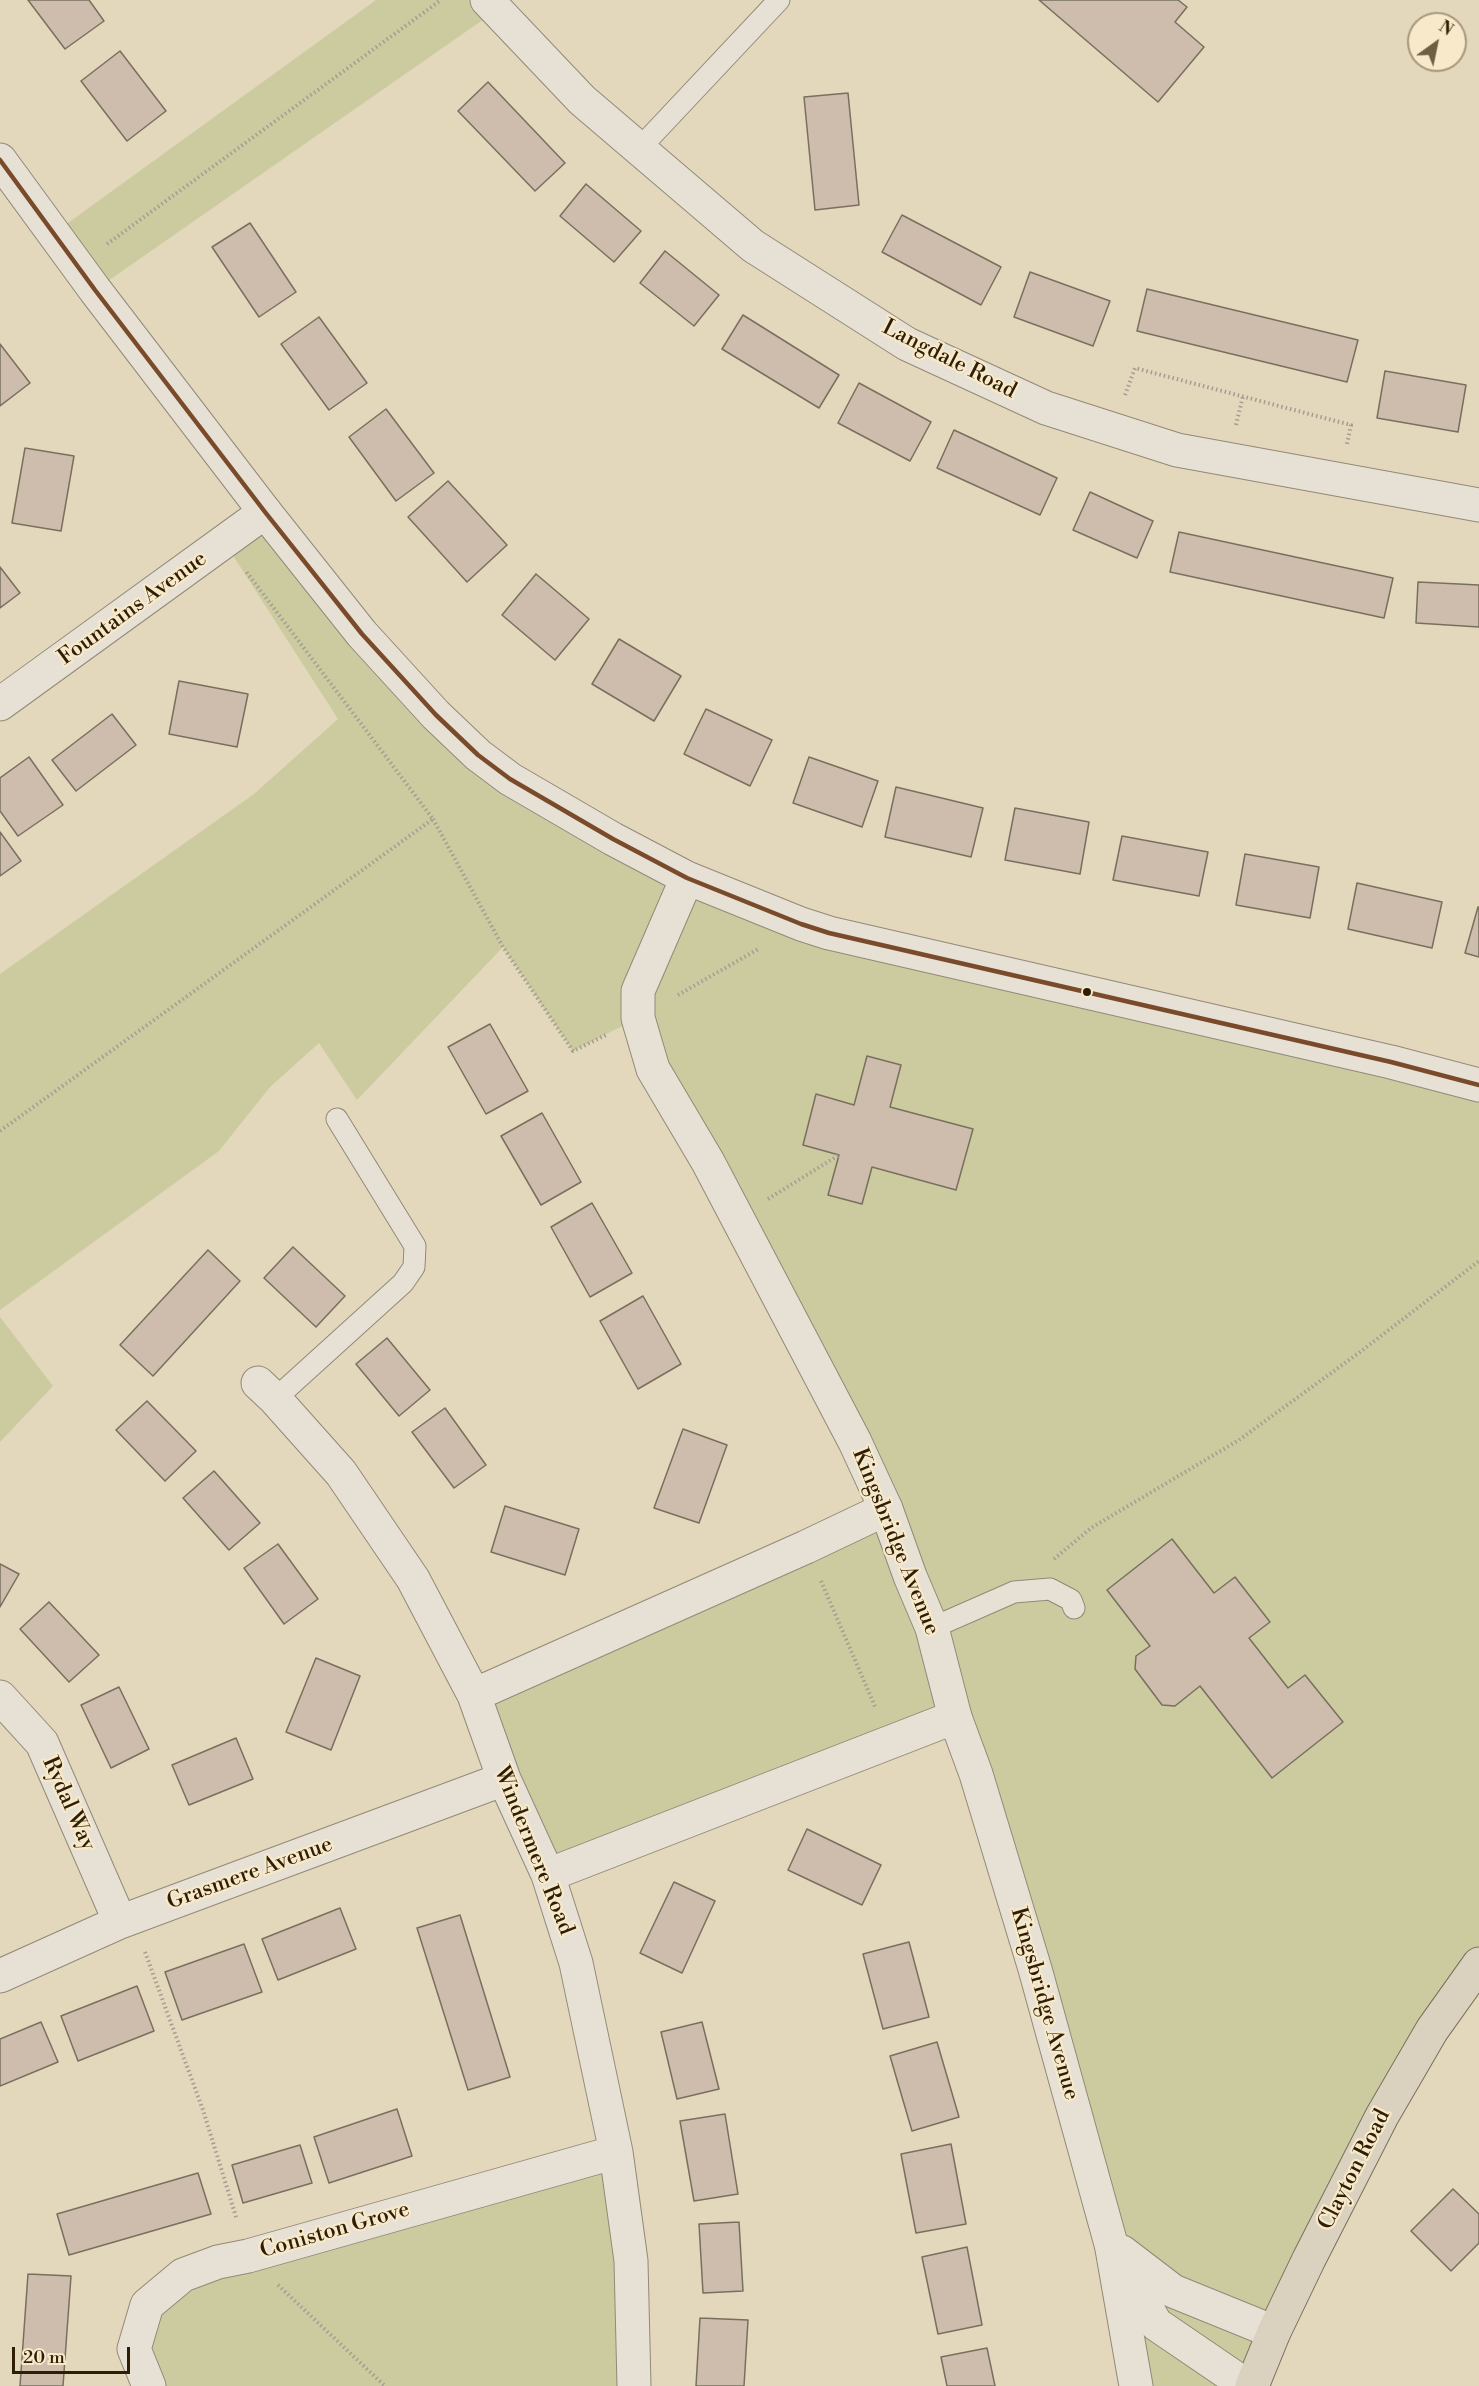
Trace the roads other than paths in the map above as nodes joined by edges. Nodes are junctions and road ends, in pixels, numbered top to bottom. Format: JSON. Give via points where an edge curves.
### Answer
{"nodes":[{"id":1,"x":487,"y":0,"type":"edge"},
{"id":2,"x":779,"y":0,"type":"edge"},
{"id":3,"x":639,"y":149,"type":"junction"},
{"id":4,"x":0,"y":160,"type":"edge"},
{"id":5,"x":1479,"y":505,"type":"edge"},
{"id":6,"x":265,"y":512,"type":"junction"},
{"id":7,"x":0,"y":704,"type":"edge"},
{"id":8,"x":687,"y":878,"type":"junction"},
{"id":9,"x":1479,"y":1085,"type":"edge"},
{"id":10,"x":337,"y":1119,"type":"dead end"},
{"id":11,"x":266,"y":1391,"type":"joint"},
{"id":12,"x":886,"y":1509,"type":"junction"},
{"id":13,"x":1074,"y":1608,"type":"dead end"},
{"id":14,"x":932,"y":1628,"type":"junction"},
{"id":15,"x":474,"y":1695,"type":"junction"},
{"id":16,"x":0,"y":1697,"type":"edge"},
{"id":17,"x":955,"y":1717,"type":"junction"},
{"id":18,"x":504,"y":1779,"type":"junction"},
{"id":19,"x":548,"y":1875,"type":"junction"},
{"id":20,"x":126,"y":1920,"type":"junction"},
{"id":21,"x":1479,"y":1964,"type":"edge"},
{"id":22,"x":0,"y":1976,"type":"edge"},
{"id":23,"x":616,"y":2152,"type":"junction"},
{"id":24,"x":1111,"y":2244,"type":"junction"},
{"id":25,"x":1274,"y":2332,"type":"junction"},
{"id":26,"x":149,"y":2386,"type":"edge"},
{"id":27,"x":634,"y":2386,"type":"edge"},
{"id":28,"x":1136,"y":2386,"type":"edge"},
{"id":29,"x":1247,"y":2386,"type":"edge"},
{"id":30,"x":1252,"y":2386,"type":"edge"}],
"edges":[{"from":1,"to":3,"type":"street","name":"Langdale Road","via":[[582,100]]},
{"from":2,"to":3,"type":"lane"},
{"from":3,"to":5,"type":"street","name":"Langdale Road","via":[[753,246],[908,344],[1046,408],[1177,450]]},
{"from":4,"to":6,"type":"street"},
{"from":6,"to":7,"type":"street","name":"Fountains Avenue"},
{"from":6,"to":8,"type":"street","via":[[362,634],[478,755],[510,779]]},
{"from":8,"to":9,"type":"street","via":[[829,933]]},
{"from":8,"to":12,"type":"street","name":"Kingsbridge Avenue","via":[[638,991],[638,1018],[653,1069],[708,1162]]},
{"from":10,"to":11,"type":"lane","via":[[415,1246],[414,1267],[403,1283]]},
{"from":11,"to":15,"type":"street","name":"Windermere Road","via":[[341,1473],[414,1579]]},
{"from":12,"to":14,"type":"street","name":"Kingsbridge Avenue"},
{"from":12,"to":15,"type":"street"},
{"from":13,"to":14,"type":"lane","via":[[1071,1600],[1050,1589],[1014,1592]]},
{"from":14,"to":17,"type":"street","name":"Kingsbridge Avenue"},
{"from":15,"to":18,"type":"street","name":"Windermere Road"},
{"from":16,"to":20,"type":"street","name":"Rydal Way","via":[[42,1743]]},
{"from":17,"to":19,"type":"street"},
{"from":17,"to":24,"type":"street","name":"Kingsbridge Avenue","via":[[1035,1969]]},
{"from":18,"to":19,"type":"street","name":"Windermere Road"},
{"from":18,"to":20,"type":"street","name":"Grasmere Avenue"},
{"from":19,"to":23,"type":"street","name":"Windermere Road","via":[[576,1963]]},
{"from":20,"to":22,"type":"street","name":"Grasmere Avenue"},
{"from":21,"to":25,"type":"main road","name":"Clayton Road","via":[[1432,2030],[1382,2116]]},
{"from":23,"to":26,"type":"street","name":"Coniston Grove","via":[[183,2275],[147,2305],[134,2349]]},
{"from":23,"to":27,"type":"street","name":"Windermere Road","via":[[631,2261]]},
{"from":24,"to":25,"type":"street","via":[[1173,2291]]},
{"from":24,"to":28,"type":"street","name":"Kingsbridge Avenue"},
{"from":24,"to":29,"type":"street","name":"Kingsbridge Avenue","via":[[1156,2324]]},
{"from":25,"to":30,"type":"main road","name":"Clayton Road"}]}
